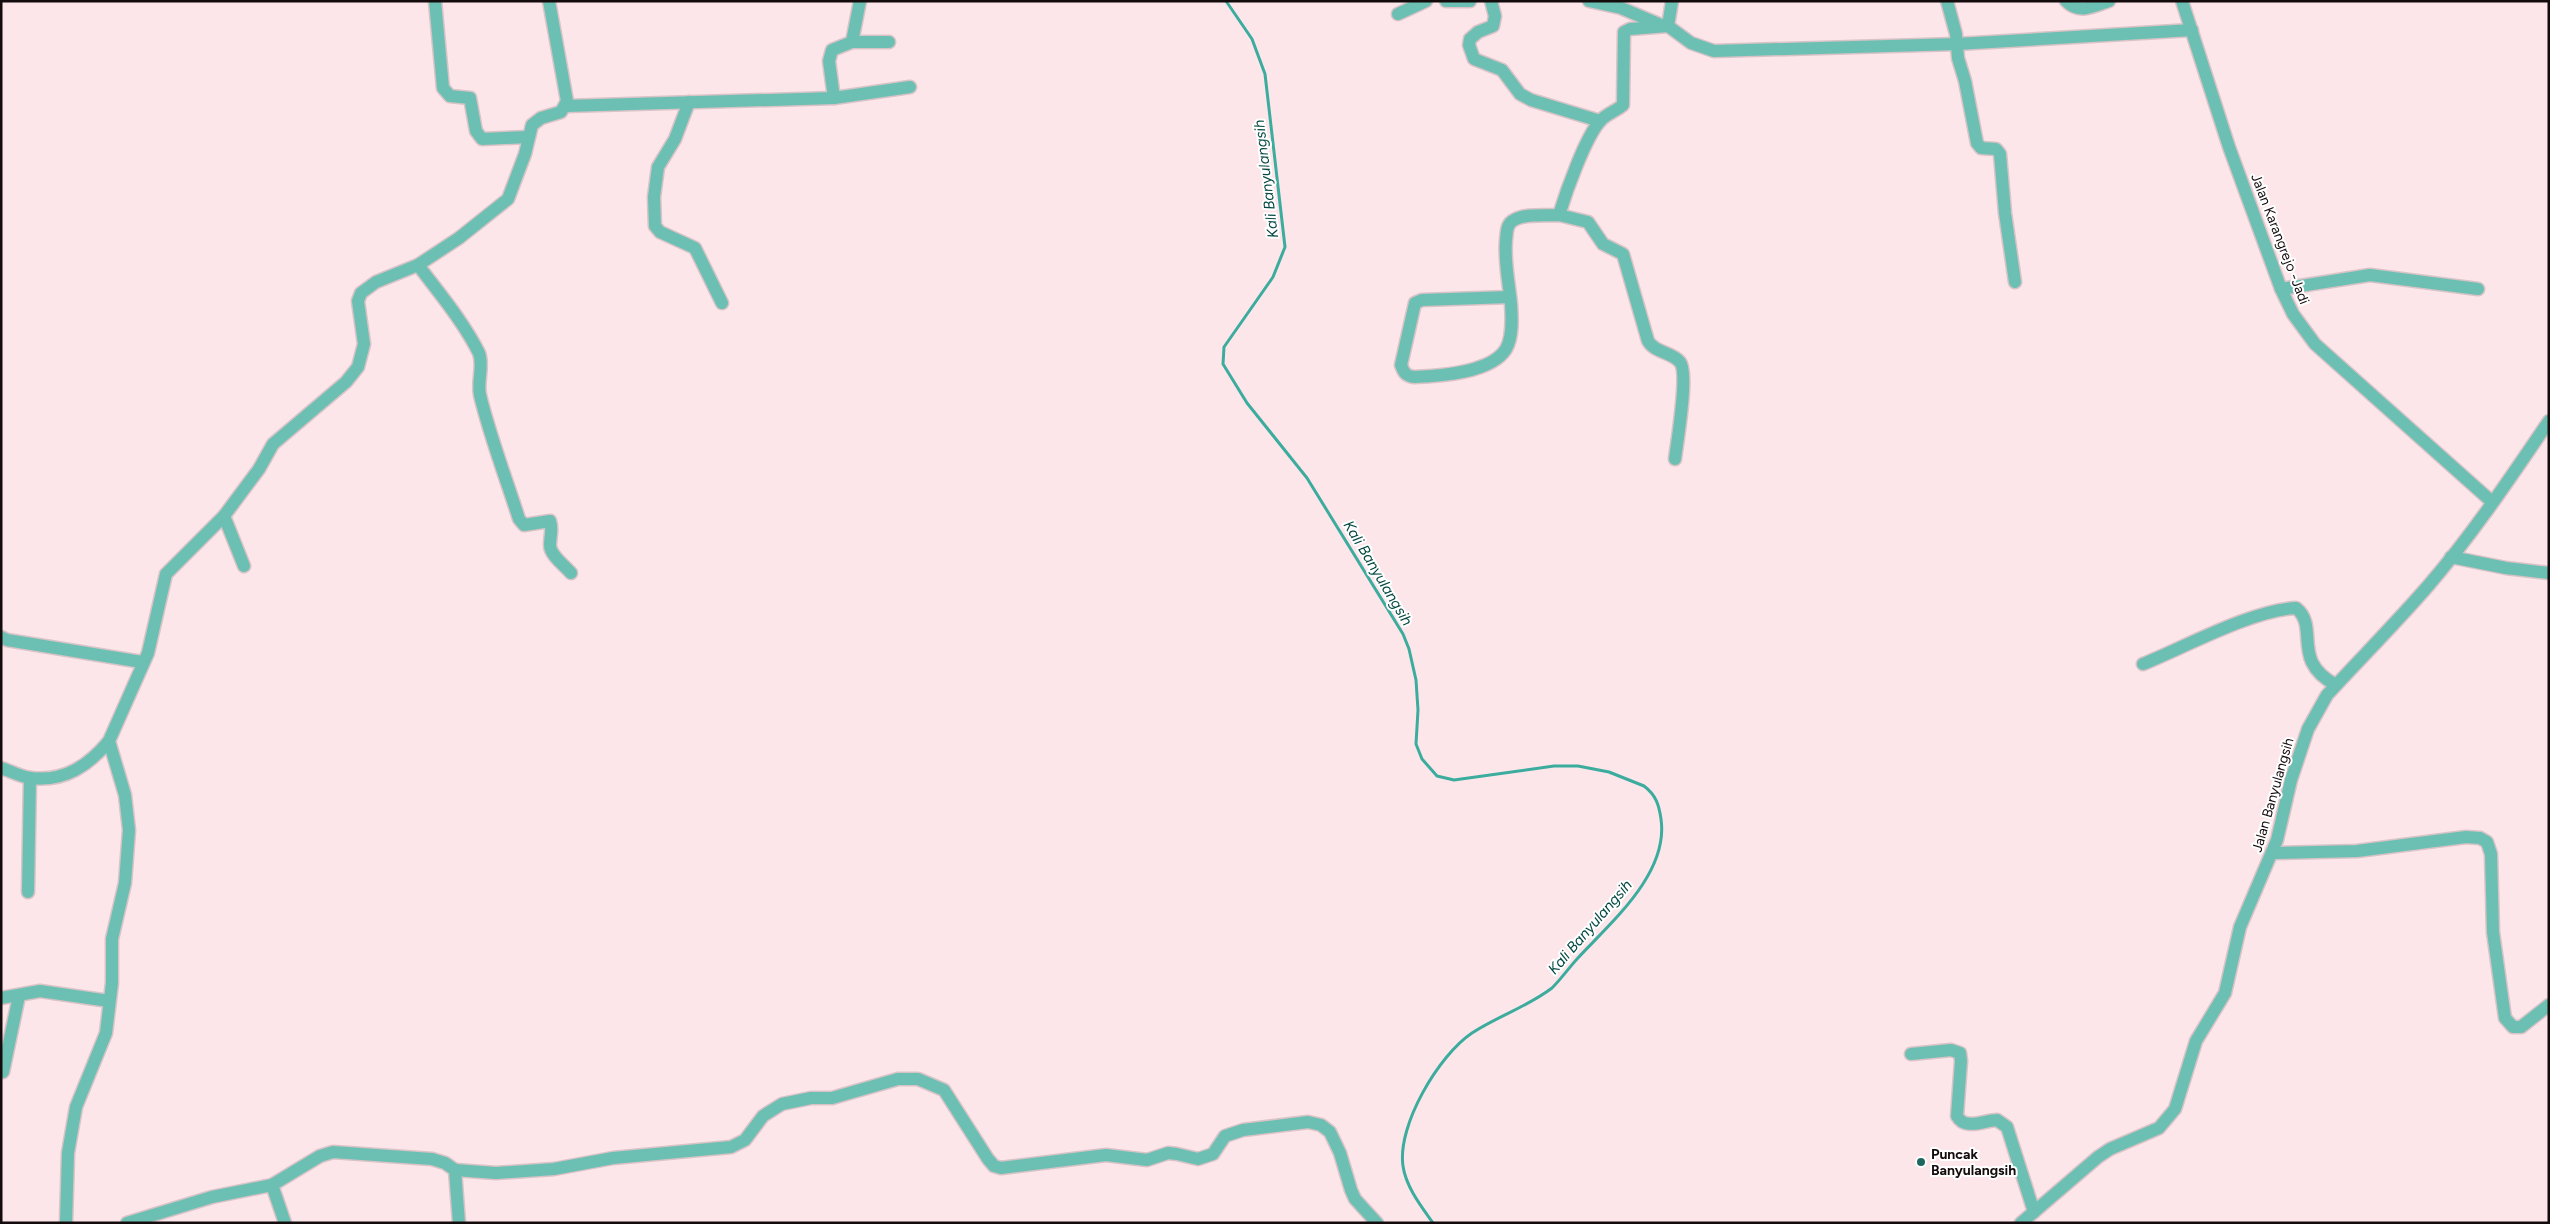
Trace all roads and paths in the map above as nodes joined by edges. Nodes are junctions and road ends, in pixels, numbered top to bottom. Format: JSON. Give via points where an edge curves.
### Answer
{"nodes":[{"id":1,"x":435,"y":1,"type":"edge"},
{"id":2,"x":549,"y":1,"type":"edge"},
{"id":3,"x":860,"y":1,"type":"edge"},
{"id":4,"x":1426,"y":1,"type":"edge"},
{"id":5,"x":1446,"y":1,"type":"edge"},
{"id":6,"x":1470,"y":1,"type":"edge"},
{"id":7,"x":1491,"y":1,"type":"edge"},
{"id":8,"x":1589,"y":1,"type":"edge"},
{"id":9,"x":1672,"y":1,"type":"edge"},
{"id":10,"x":1947,"y":1,"type":"edge"},
{"id":11,"x":2066,"y":1,"type":"edge"},
{"id":12,"x":2109,"y":1,"type":"edge"},
{"id":13,"x":2182,"y":1,"type":"edge"},
{"id":14,"x":1398,"y":14,"type":"dead end"},
{"id":15,"x":1665,"y":25,"type":"junction"},
{"id":16,"x":2192,"y":30,"type":"junction"},
{"id":17,"x":852,"y":42,"type":"junction"},
{"id":18,"x":889,"y":42,"type":"dead end"},
{"id":19,"x":1957,"y":44,"type":"junction"},
{"id":20,"x":910,"y":87,"type":"dead end"},
{"id":21,"x":834,"y":98,"type":"junction"},
{"id":22,"x":688,"y":102,"type":"junction"},
{"id":23,"x":566,"y":106,"type":"junction"},
{"id":24,"x":1600,"y":121,"type":"junction"},
{"id":25,"x":528,"y":137,"type":"junction"},
{"id":26,"x":1559,"y":215,"type":"junction"},
{"id":27,"x":418,"y":265,"type":"junction"},
{"id":28,"x":2016,"y":282,"type":"dead end"},
{"id":29,"x":2281,"y":288,"type":"junction"},
{"id":30,"x":2478,"y":289,"type":"dead end"},
{"id":31,"x":1510,"y":297,"type":"junction"},
{"id":32,"x":722,"y":303,"type":"dead end"},
{"id":33,"x":2549,"y":421,"type":"edge"},
{"id":34,"x":1675,"y":459,"type":"dead end"},
{"id":35,"x":2491,"y":502,"type":"junction"},
{"id":36,"x":224,"y":516,"type":"junction"},
{"id":37,"x":2451,"y":557,"type":"junction"},
{"id":38,"x":244,"y":566,"type":"dead end"},
{"id":39,"x":571,"y":572,"type":"dead end"},
{"id":40,"x":2549,"y":573,"type":"edge"},
{"id":41,"x":1,"y":637,"type":"edge"},
{"id":42,"x":142,"y":662,"type":"junction"},
{"id":43,"x":2143,"y":664,"type":"dead end"},
{"id":44,"x":2336,"y":685,"type":"junction"},
{"id":45,"x":110,"y":741,"type":"junction"},
{"id":46,"x":1,"y":768,"type":"edge"},
{"id":47,"x":30,"y":778,"type":"junction"},
{"id":48,"x":2273,"y":853,"type":"junction"},
{"id":49,"x":28,"y":892,"type":"dead end"},
{"id":50,"x":19,"y":996,"type":"junction"},
{"id":51,"x":1,"y":998,"type":"edge"},
{"id":52,"x":109,"y":1001,"type":"junction"},
{"id":53,"x":2549,"y":1005,"type":"edge"},
{"id":54,"x":1911,"y":1054,"type":"dead end"},
{"id":55,"x":3,"y":1072,"type":"dead end"},
{"id":56,"x":455,"y":1170,"type":"junction"},
{"id":57,"x":272,"y":1185,"type":"junction"},
{"id":58,"x":2034,"y":1212,"type":"junction"},
{"id":59,"x":66,"y":1223,"type":"edge"},
{"id":60,"x":127,"y":1223,"type":"edge"},
{"id":61,"x":285,"y":1223,"type":"edge"},
{"id":62,"x":459,"y":1223,"type":"edge"},
{"id":63,"x":1377,"y":1223,"type":"edge"},
{"id":64,"x":2022,"y":1223,"type":"edge"}],
"edges":[{"from":1,"to":25,"type":"street","via":[[443,88],[450,96],[470,98],[476,131],[482,139]]},
{"from":2,"to":23,"type":"street"},
{"from":3,"to":17,"type":"street"},
{"from":4,"to":14,"type":"street"},
{"from":5,"to":6,"type":"street"},
{"from":7,"to":24,"type":"street","via":[[1495,16],[1493,26],[1470,39],[1474,59],[1502,70],[1520,94],[1531,100]]},
{"from":8,"to":15,"type":"street","via":[[1621,8]]},
{"from":9,"to":15,"type":"street"},
{"from":10,"to":19,"type":"street"},
{"from":11,"to":12,"type":"street","via":[[2082,10]]},
{"from":13,"to":16,"type":"street","name":"Jalan Karangrejo -Jadi"},
{"from":15,"to":19,"type":"street","via":[[1690,43],[1714,51]]},
{"from":15,"to":24,"type":"street","via":[[1624,32],[1623,103]]},
{"from":16,"to":19,"type":"street"},
{"from":16,"to":29,"type":"street","name":"Jalan Karangrejo -Jadi","via":[[2229,147]]},
{"from":17,"to":18,"type":"street"},
{"from":17,"to":21,"type":"street","via":[[830,52]]},
{"from":19,"to":28,"type":"street","via":[[1977,143],[1981,148],[1996,149],[2000,154]]},
{"from":20,"to":21,"type":"street"},
{"from":21,"to":22,"type":"street"},
{"from":22,"to":23,"type":"street"},
{"from":22,"to":32,"type":"street","via":[[675,139],[658,167],[655,226],[660,232],[695,248]]},
{"from":23,"to":25,"type":"street","via":[[561,112],[541,118],[532,125]]},
{"from":24,"to":26,"type":"street","via":[[1568,188]]},
{"from":25,"to":27,"type":"street","via":[[508,198],[459,238]]},
{"from":26,"to":31,"type":"street","via":[[1521,217],[1507,227]]},
{"from":26,"to":34,"type":"street","via":[[1588,222],[1603,244],[1622,254],[1651,347],[1679,360],[1683,366]]},
{"from":27,"to":36,"type":"street","via":[[372,284],[361,293],[358,301],[364,344],[358,367],[346,382],[273,444]]},
{"from":27,"to":39,"type":"street","via":[[458,318],[482,362],[478,384],[484,412],[519,519],[524,525],[550,521],[550,547]]},
{"from":29,"to":30,"type":"street","via":[[2370,275]]},
{"from":29,"to":35,"type":"street","name":"Jalan Karangrejo -Jadi","via":[[2293,314],[2315,344]]},
{"from":31,"to":31,"type":"street","via":[[1512,329],[1506,349],[1494,360],[1476,369],[1430,376],[1408,376],[1403,372],[1401,365],[1415,303],[1422,300]]},
{"from":33,"to":35,"type":"street","name":"Jalan Banyulangsih"},
{"from":35,"to":37,"type":"street","name":"Jalan Banyulangsih"},
{"from":36,"to":38,"type":"street"},
{"from":36,"to":42,"type":"street","via":[[166,574],[148,653]]},
{"from":37,"to":40,"type":"street"},
{"from":37,"to":44,"type":"street","name":"Jalan Banyulangsih"},
{"from":41,"to":42,"type":"street"},
{"from":42,"to":45,"type":"street"},
{"from":43,"to":44,"type":"street","via":[[2265,614],[2296,608],[2304,620],[2314,669]]},
{"from":44,"to":48,"type":"street","name":"Jalan Banyulangsih","via":[[2318,708],[2308,729],[2291,780]]},
{"from":45,"to":47,"type":"street","via":[[78,770],[59,778]]},
{"from":45,"to":52,"type":"street","via":[[125,795],[129,830],[124,883],[112,939]]},
{"from":46,"to":47,"type":"street"},
{"from":47,"to":49,"type":"street"},
{"from":48,"to":53,"type":"street","via":[[2357,851],[2480,838],[2487,842],[2491,854],[2493,932],[2505,1018],[2513,1027],[2520,1027]]},
{"from":48,"to":58,"type":"street","name":"Jalan Banyulangsih","via":[[2240,927],[2225,993],[2196,1042],[2178,1104],[2171,1116],[2151,1132],[2110,1149]]},
{"from":50,"to":51,"type":"street"},
{"from":50,"to":52,"type":"street","via":[[40,991]]},
{"from":50,"to":55,"type":"street"},
{"from":52,"to":59,"type":"street","via":[[106,1033],[76,1107],[68,1153]]},
{"from":54,"to":58,"type":"street","via":[[1951,1050],[1960,1053],[1958,1119],[1965,1124],[1997,1120],[2007,1127]]},
{"from":56,"to":57,"type":"street","via":[[432,1159],[333,1152],[320,1156]]},
{"from":56,"to":62,"type":"street"},
{"from":56,"to":63,"type":"street","via":[[496,1173],[554,1169],[613,1158],[719,1149],[744,1140],[763,1116],[782,1104],[810,1098],[832,1098],[898,1079],[918,1079],[944,1090],[988,1159],[994,1166],[1002,1168],[1106,1155],[1147,1160],[1168,1153],[1198,1159],[1213,1154],[1225,1136],[1242,1130],[1308,1122],[1321,1124],[1330,1132],[1340,1153],[1356,1199]]},
{"from":57,"to":60,"type":"street","via":[[212,1197]]},
{"from":57,"to":61,"type":"street"},
{"from":58,"to":64,"type":"street","name":"Jalan Banyulangsih"}]}
